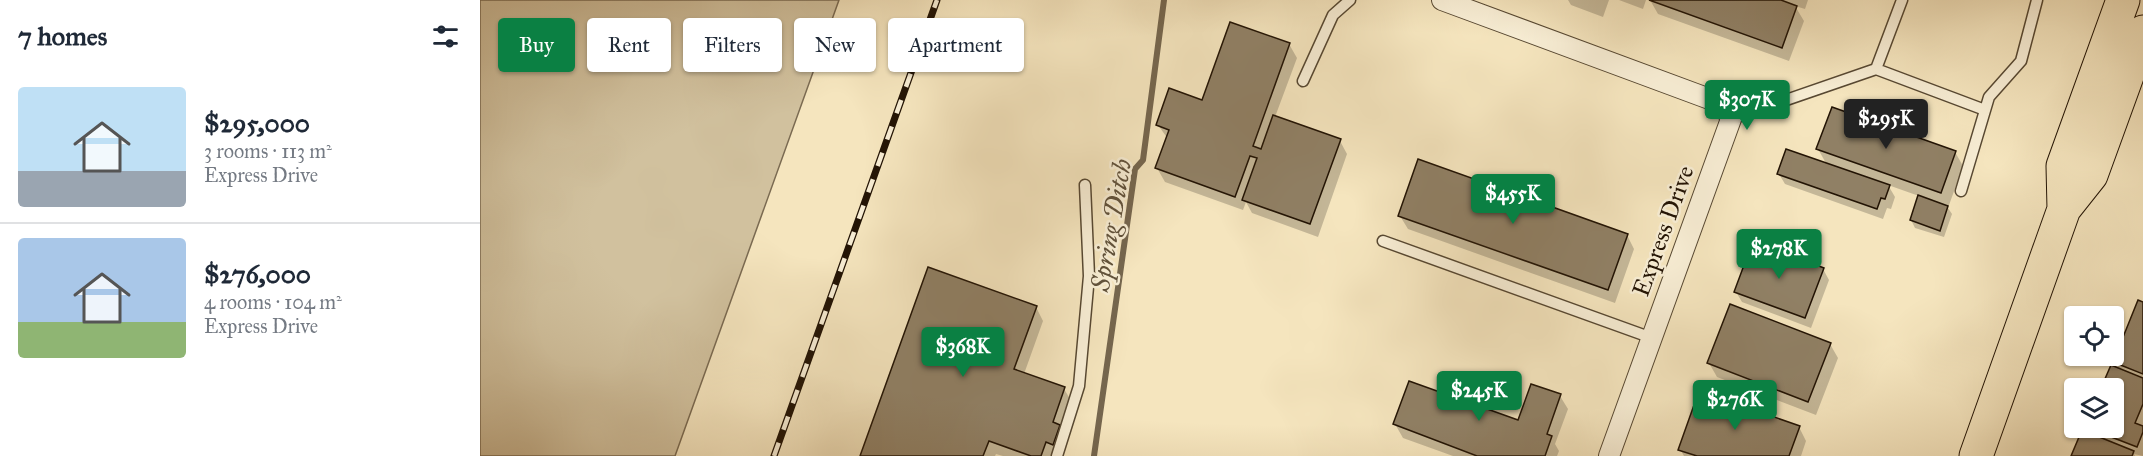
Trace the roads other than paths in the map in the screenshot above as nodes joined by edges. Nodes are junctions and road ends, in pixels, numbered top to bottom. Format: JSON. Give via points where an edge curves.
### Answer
{"nodes":[{"id":1,"x":1350,"y":0,"type":"edge"},
{"id":2,"x":1442,"y":0,"type":"edge"},
{"id":3,"x":1902,"y":0,"type":"edge"},
{"id":4,"x":2037,"y":0,"type":"edge"},
{"id":5,"x":2123,"y":0,"type":"edge"},
{"id":6,"x":2143,"y":32,"type":"edge"},
{"id":7,"x":1876,"y":69,"type":"junction"},
{"id":8,"x":1303,"y":81,"type":"dead end"},
{"id":9,"x":1985,"y":110,"type":"junction"},
{"id":10,"x":1731,"y":119,"type":"junction"},
{"id":11,"x":1085,"y":185,"type":"dead end"},
{"id":12,"x":1961,"y":191,"type":"dead end"},
{"id":13,"x":2064,"y":209,"type":"junction"},
{"id":14,"x":1383,"y":241,"type":"dead end"},
{"id":15,"x":1652,"y":338,"type":"junction"},
{"id":16,"x":1057,"y":456,"type":"edge"},
{"id":17,"x":1610,"y":456,"type":"edge"},
{"id":18,"x":1976,"y":456,"type":"edge"}],
"edges":[{"from":1,"to":8,"type":"lane","via":[[1333,15]]},
{"from":2,"to":10,"type":"street","via":[[1723,104]]},
{"from":3,"to":7,"type":"lane"},
{"from":4,"to":9,"type":"lane","via":[[2021,61],[1989,97]]},
{"from":5,"to":13,"type":"highway","via":[[2063,166]]},
{"from":6,"to":13,"type":"highway","via":[[2091,175]]},
{"from":7,"to":9,"type":"lane"},
{"from":7,"to":10,"type":"lane"},
{"from":9,"to":12,"type":"lane"},
{"from":10,"to":15,"type":"street","name":"Express Drive"},
{"from":11,"to":16,"type":"lane","via":[[1089,276],[1079,386]]},
{"from":13,"to":18,"type":"highway"},
{"from":14,"to":15,"type":"lane"},
{"from":15,"to":17,"type":"street","name":"Express Drive"}]}
